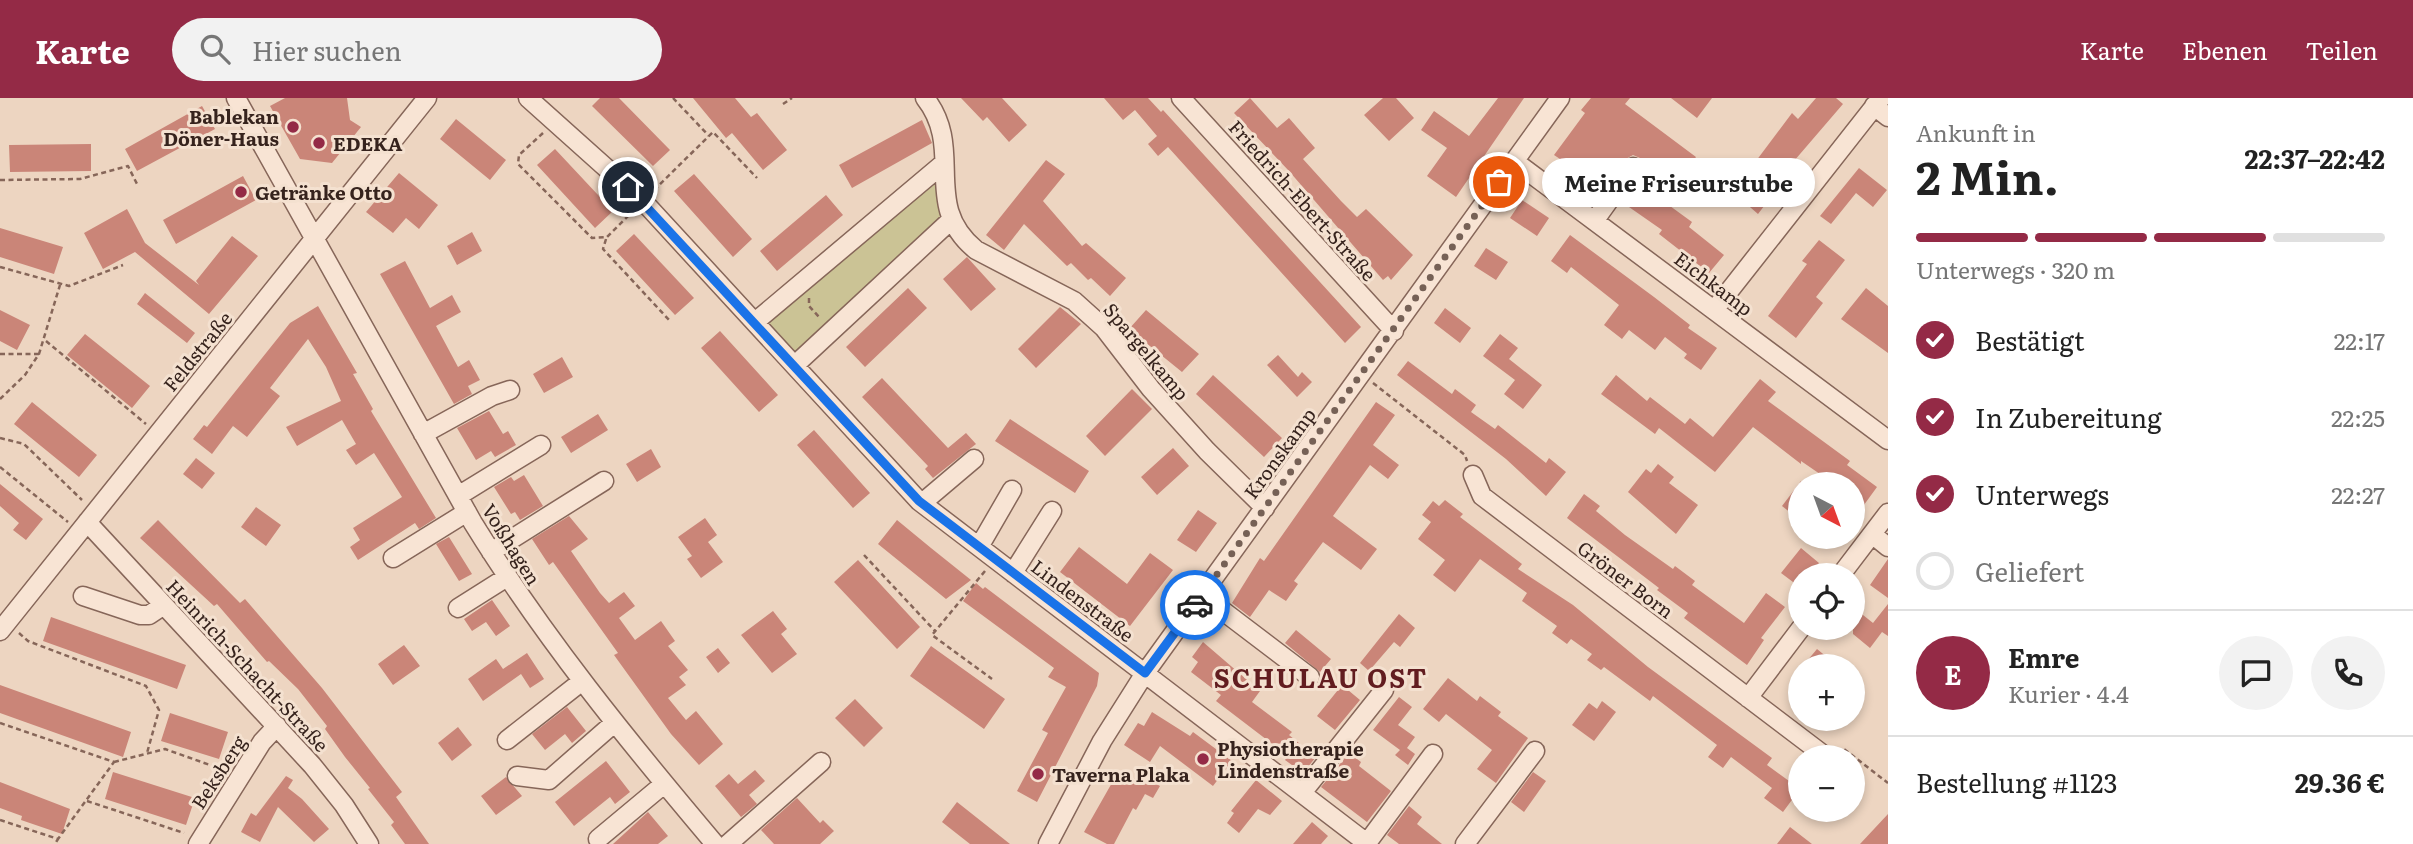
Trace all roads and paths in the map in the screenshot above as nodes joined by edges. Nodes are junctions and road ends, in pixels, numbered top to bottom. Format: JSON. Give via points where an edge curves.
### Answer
{"nodes":[{"id":1,"x":236,"y":98,"type":"edge"},
{"id":2,"x":427,"y":98,"type":"edge"},
{"id":3,"x":528,"y":98,"type":"edge"},
{"id":4,"x":673,"y":98,"type":"edge"},
{"id":5,"x":792,"y":98,"type":"edge"},
{"id":6,"x":925,"y":98,"type":"edge"},
{"id":7,"x":1181,"y":98,"type":"edge"},
{"id":8,"x":1560,"y":98,"type":"edge"},
{"id":9,"x":783,"y":104,"type":"dead end"},
{"id":10,"x":1881,"y":107,"type":"edge"},
{"id":11,"x":709,"y":136,"type":"dead end"},
{"id":12,"x":1514,"y":161,"type":"junction"},
{"id":13,"x":944,"y":163,"type":"junction"},
{"id":14,"x":1633,"y":167,"type":"dead end"},
{"id":15,"x":0,"y":180,"type":"edge"},
{"id":16,"x":138,"y":186,"type":"dead end"},
{"id":17,"x":1595,"y":220,"type":"junction"},
{"id":18,"x":950,"y":221,"type":"junction"},
{"id":19,"x":607,"y":237,"type":"dead end"},
{"id":20,"x":314,"y":239,"type":"junction"},
{"id":21,"x":123,"y":265,"type":"dead end"},
{"id":22,"x":0,"y":267,"type":"edge"},
{"id":23,"x":60,"y":285,"type":"junction"},
{"id":24,"x":800,"y":285,"type":"junction"},
{"id":25,"x":1715,"y":309,"type":"junction"},
{"id":26,"x":670,"y":321,"type":"dead end"},
{"id":27,"x":755,"y":322,"type":"junction"},
{"id":28,"x":832,"y":330,"type":"junction"},
{"id":29,"x":1394,"y":331,"type":"junction"},
{"id":30,"x":46,"y":341,"type":"junction"},
{"id":31,"x":0,"y":354,"type":"edge"},
{"id":32,"x":40,"y":354,"type":"junction"},
{"id":33,"x":795,"y":365,"type":"junction"},
{"id":34,"x":1362,"y":375,"type":"junction"},
{"id":35,"x":510,"y":390,"type":"dead end"},
{"id":36,"x":0,"y":399,"type":"edge"},
{"id":37,"x":158,"y":434,"type":"junction"},
{"id":38,"x":423,"y":434,"type":"junction"},
{"id":39,"x":0,"y":438,"type":"edge"},
{"id":40,"x":1888,"y":440,"type":"edge"},
{"id":41,"x":541,"y":445,"type":"dead end"},
{"id":42,"x":974,"y":458,"type":"dead end"},
{"id":43,"x":0,"y":467,"type":"edge"},
{"id":44,"x":1473,"y":475,"type":"joint"},
{"id":45,"x":604,"y":481,"type":"dead end"},
{"id":46,"x":1012,"y":489,"type":"dead end"},
{"id":47,"x":458,"y":496,"type":"junction"},
{"id":48,"x":922,"y":503,"type":"junction"},
{"id":49,"x":1265,"y":508,"type":"junction"},
{"id":50,"x":1052,"y":511,"type":"dead end"},
{"id":51,"x":467,"y":512,"type":"junction"},
{"id":52,"x":1888,"y":513,"type":"edge"},
{"id":53,"x":87,"y":522,"type":"junction"},
{"id":54,"x":1872,"y":534,"type":"junction"},
{"id":55,"x":979,"y":547,"type":"junction"},
{"id":56,"x":1888,"y":547,"type":"edge"},
{"id":57,"x":491,"y":552,"type":"junction"},
{"id":58,"x":864,"y":555,"type":"dead end"},
{"id":59,"x":393,"y":558,"type":"dead end"},
{"id":60,"x":995,"y":559,"type":"junction"},
{"id":61,"x":1850,"y":563,"type":"edge"},
{"id":62,"x":1013,"y":573,"type":"junction"},
{"id":63,"x":507,"y":577,"type":"junction"},
{"id":64,"x":1202,"y":595,"type":"junction"},
{"id":65,"x":83,"y":596,"type":"dead end"},
{"id":66,"x":164,"y":605,"type":"junction"},
{"id":67,"x":458,"y":608,"type":"dead end"},
{"id":68,"x":3,"y":626,"type":"edge"},
{"id":69,"x":935,"y":631,"type":"junction"},
{"id":70,"x":1792,"y":640,"type":"edge"},
{"id":71,"x":1145,"y":673,"type":"junction"},
{"id":72,"x":1310,"y":677,"type":"dead end"},
{"id":73,"x":992,"y":679,"type":"dead end"},
{"id":74,"x":581,"y":682,"type":"junction"},
{"id":75,"x":1384,"y":690,"type":"dead end"},
{"id":76,"x":1748,"y":698,"type":"junction"},
{"id":77,"x":0,"y":723,"type":"edge"},
{"id":78,"x":613,"y":724,"type":"junction"},
{"id":79,"x":277,"y":726,"type":"junction"},
{"id":80,"x":507,"y":740,"type":"dead end"},
{"id":81,"x":1810,"y":745,"type":"edge"},
{"id":82,"x":1535,"y":751,"type":"dead end"},
{"id":83,"x":147,"y":753,"type":"junction"},
{"id":84,"x":1433,"y":754,"type":"dead end"},
{"id":85,"x":114,"y":762,"type":"junction"},
{"id":86,"x":821,"y":762,"type":"dead end"},
{"id":87,"x":1865,"y":766,"type":"edge"},
{"id":88,"x":241,"y":775,"type":"junction"},
{"id":89,"x":517,"y":776,"type":"dead end"},
{"id":90,"x":1888,"y":783,"type":"edge"},
{"id":91,"x":664,"y":784,"type":"junction"},
{"id":92,"x":1302,"y":793,"type":"junction"},
{"id":93,"x":86,"y":801,"type":"junction"},
{"id":94,"x":0,"y":820,"type":"edge"},
{"id":95,"x":58,"y":839,"type":"junction"},
{"id":96,"x":598,"y":839,"type":"dead end"},
{"id":97,"x":199,"y":841,"type":"edge"},
{"id":98,"x":55,"y":844,"type":"edge"},
{"id":99,"x":369,"y":844,"type":"edge"},
{"id":100,"x":715,"y":844,"type":"edge"},
{"id":101,"x":728,"y":844,"type":"edge"},
{"id":102,"x":1048,"y":844,"type":"edge"},
{"id":103,"x":1368,"y":844,"type":"edge"},
{"id":104,"x":1465,"y":844,"type":"edge"}],
"edges":[{"from":1,"to":20,"type":"street","name":"Voßhagen"},
{"from":2,"to":20,"type":"street","name":"Feldstraße"},
{"from":3,"to":27,"type":"street","name":"Lindenstraße","via":[[628,187]]},
{"from":4,"to":11,"type":"path"},
{"from":5,"to":9,"type":"path"},
{"from":6,"to":13,"type":"street","via":[[944,131]]},
{"from":7,"to":29,"type":"street","name":"Friedrich-Ebert-Straße"},
{"from":8,"to":12,"type":"street","name":"Kronskamp"},
{"from":10,"to":25,"type":"street"},
{"from":12,"to":17,"type":"street","name":"Eichkamp"},
{"from":12,"to":29,"type":"street","name":"Kronskamp"},
{"from":13,"to":18,"type":"street"},
{"from":13,"to":24,"type":"street"},
{"from":14,"to":17,"type":"street"},
{"from":15,"to":16,"type":"path","via":[[80,179],[128,166]]},
{"from":17,"to":25,"type":"street","name":"Eichkamp"},
{"from":18,"to":28,"type":"street"},
{"from":18,"to":49,"type":"street","name":"Spargelkamp","via":[[976,250],[1074,301],[1094,318],[1207,451]]},
{"from":19,"to":26,"type":"path","via":[[603,249]]},
{"from":20,"to":37,"type":"street","name":"Feldstraße"},
{"from":20,"to":38,"type":"street","name":"Voßhagen"},
{"from":21,"to":23,"type":"path","via":[[69,286]]},
{"from":22,"to":23,"type":"path"},
{"from":23,"to":30,"type":"path"},
{"from":24,"to":27,"type":"street"},
{"from":24,"to":28,"type":"path","via":[[809,296],[809,306]]},
{"from":25,"to":40,"type":"street","name":"Eichkamp"},
{"from":27,"to":33,"type":"street","name":"Lindenstraße"},
{"from":28,"to":33,"type":"street"},
{"from":29,"to":34,"type":"street","name":"Kronskamp"},
{"from":30,"to":32,"type":"path"},
{"from":30,"to":37,"type":"path"},
{"from":31,"to":32,"type":"path"},
{"from":32,"to":36,"type":"path"},
{"from":33,"to":48,"type":"street","name":"Lindenstraße"},
{"from":34,"to":44,"type":"path","via":[[1465,455]]},
{"from":34,"to":49,"type":"street","name":"Kronskamp"},
{"from":35,"to":38,"type":"street"},
{"from":37,"to":53,"type":"street","name":"Feldstraße"},
{"from":38,"to":47,"type":"street","name":"Voßhagen"},
{"from":39,"to":53,"type":"path","via":[[24,444]]},
{"from":41,"to":47,"type":"street"},
{"from":42,"to":48,"type":"street"},
{"from":43,"to":53,"type":"path"},
{"from":44,"to":76,"type":"street","name":"Gröner Born","via":[[1482,496]]},
{"from":45,"to":57,"type":"street"},
{"from":46,"to":55,"type":"street"},
{"from":47,"to":51,"type":"street","name":"Voßhagen"},
{"from":48,"to":55,"type":"street","name":"Lindenstraße"},
{"from":49,"to":64,"type":"street","name":"Kronskamp"},
{"from":50,"to":62,"type":"street"},
{"from":51,"to":57,"type":"street","name":"Voßhagen"},
{"from":51,"to":59,"type":"street"},
{"from":52,"to":54,"type":"street"},
{"from":53,"to":66,"type":"street","name":"Heinrich-Schacht-Straße"},
{"from":53,"to":68,"type":"street","name":"Feldstraße"},
{"from":54,"to":56,"type":"street"},
{"from":54,"to":61,"type":"street"},
{"from":55,"to":60,"type":"street","name":"Lindenstraße"},
{"from":57,"to":63,"type":"street","name":"Voßhagen"},
{"from":58,"to":69,"type":"path"},
{"from":60,"to":62,"type":"street","name":"Lindenstraße"},
{"from":60,"to":69,"type":"path"},
{"from":62,"to":71,"type":"street","name":"Lindenstraße"},
{"from":63,"to":67,"type":"street"},
{"from":63,"to":74,"type":"street","name":"Voßhagen"},
{"from":64,"to":71,"type":"street","name":"Kronskamp"},
{"from":64,"to":72,"type":"street"},
{"from":65,"to":66,"type":"street","via":[[140,615]]},
{"from":66,"to":79,"type":"street","name":"Heinrich-Schacht-Straße"},
{"from":68,"to":83,"type":"path","via":[[146,686],[159,710]]},
{"from":69,"to":73,"type":"path","via":[[932,635]]},
{"from":70,"to":76,"type":"street"},
{"from":71,"to":92,"type":"street","name":"Lindenstraße"},
{"from":71,"to":102,"type":"street","name":"Kronskamp","via":[[1102,741]]},
{"from":74,"to":78,"type":"street","name":"Voßhagen"},
{"from":74,"to":80,"type":"street"},
{"from":75,"to":92,"type":"street"},
{"from":76,"to":81,"type":"street","name":"Gröner Born"},
{"from":77,"to":85,"type":"path"},
{"from":78,"to":89,"type":"street","via":[[549,780]]},
{"from":78,"to":91,"type":"street","name":"Voßhagen"},
{"from":79,"to":88,"type":"street","name":"Beksberg"},
{"from":79,"to":99,"type":"street","name":"Heinrich-Schacht-Straße","via":[[344,805]]},
{"from":82,"to":104,"type":"street"},
{"from":83,"to":85,"type":"path"},
{"from":83,"to":88,"type":"path","via":[[165,749]]},
{"from":84,"to":103,"type":"street"},
{"from":85,"to":93,"type":"path"},
{"from":86,"to":101,"type":"street"},
{"from":87,"to":90,"type":"path"},
{"from":88,"to":97,"type":"street","name":"Beksberg"},
{"from":91,"to":96,"type":"street"},
{"from":91,"to":100,"type":"street","name":"Voßhagen"},
{"from":92,"to":103,"type":"street","name":"Lindenstraße"},
{"from":93,"to":95,"type":"path"},
{"from":93,"to":97,"type":"path"},
{"from":94,"to":95,"type":"path"},
{"from":95,"to":98,"type":"path"}]}
